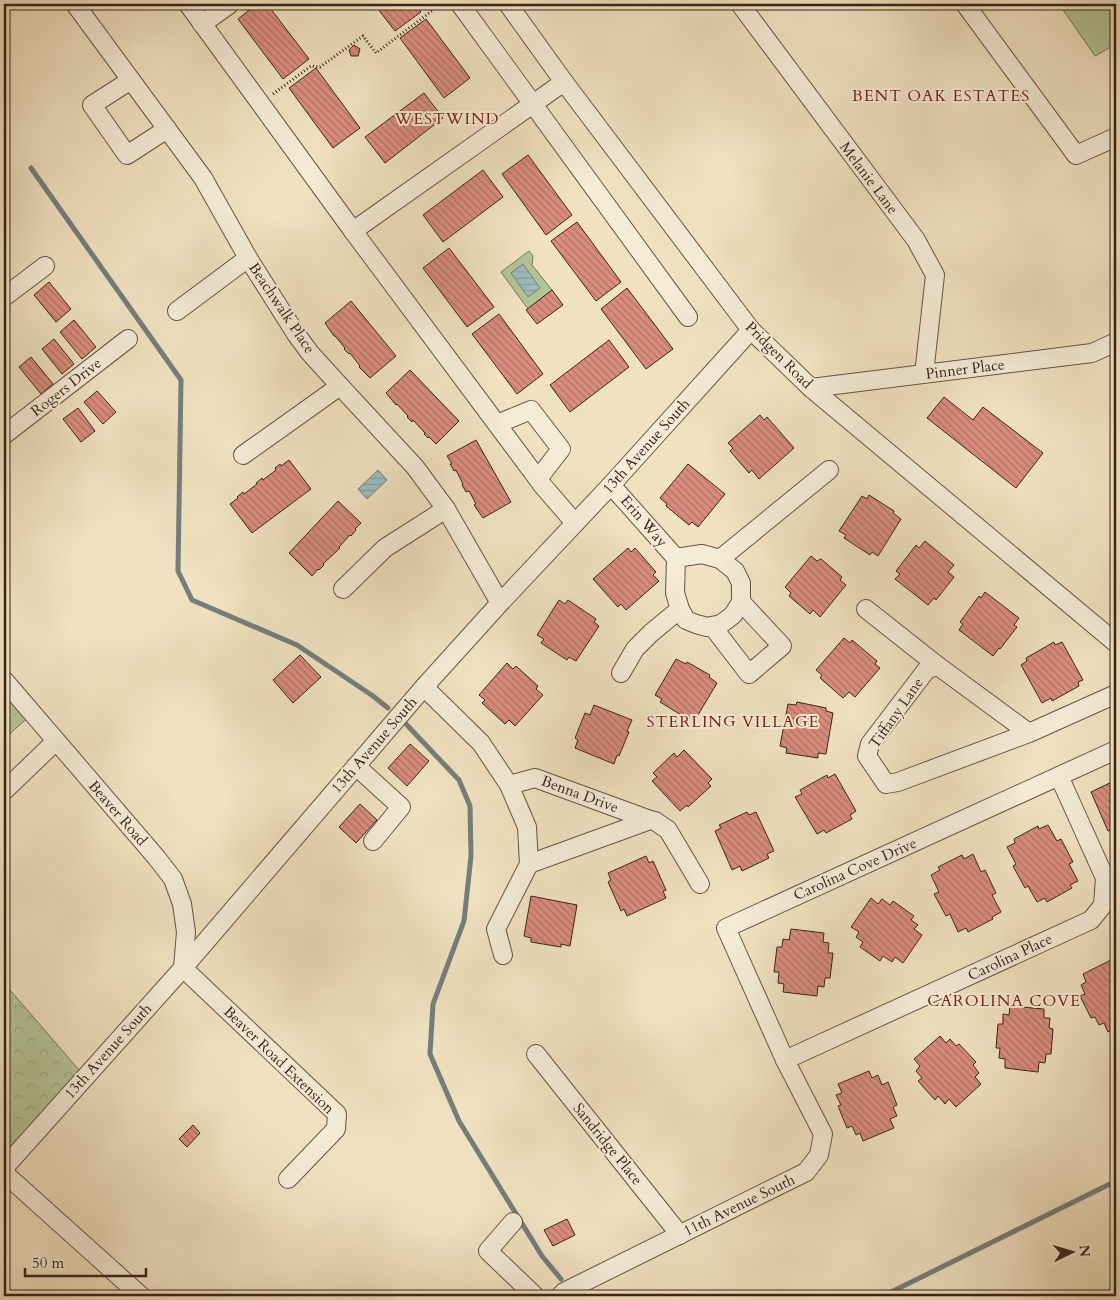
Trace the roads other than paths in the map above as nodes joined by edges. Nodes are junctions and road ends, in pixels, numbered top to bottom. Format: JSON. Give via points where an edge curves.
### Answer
{"nodes":[{"id":1,"x":75,"y":4,"type":"edge"},
{"id":2,"x":188,"y":4,"type":"edge"},
{"id":3,"x":230,"y":4,"type":"edge"},
{"id":4,"x":460,"y":4,"type":"edge"},
{"id":5,"x":508,"y":4,"type":"edge"},
{"id":6,"x":740,"y":4,"type":"edge"},
{"id":7,"x":965,"y":4,"type":"edge"},
{"id":8,"x":202,"y":24,"type":"junction"},
{"id":9,"x":130,"y":80,"type":"junction"},
{"id":10,"x":564,"y":82,"type":"junction"},
{"id":11,"x":532,"y":105,"type":"junction"},
{"id":12,"x":167,"y":129,"type":"junction"},
{"id":13,"x":1116,"y":137,"type":"edge"},
{"id":14,"x":353,"y":231,"type":"junction"},
{"id":15,"x":248,"y":258,"type":"junction"},
{"id":16,"x":44,"y":266,"type":"dead end"},
{"id":17,"x":4,"y":297,"type":"edge"},
{"id":18,"x":176,"y":311,"type":"dead end"},
{"id":19,"x":688,"y":317,"type":"dead end"},
{"id":20,"x":751,"y":330,"type":"junction"},
{"id":21,"x":128,"y":338,"type":"dead end"},
{"id":22,"x":1116,"y":342,"type":"edge"},
{"id":23,"x":924,"y":374,"type":"junction"},
{"id":24,"x":340,"y":386,"type":"junction"},
{"id":25,"x":811,"y":388,"type":"junction"},
{"id":26,"x":497,"y":424,"type":"junction"},
{"id":27,"x":4,"y":435,"type":"edge"},
{"id":28,"x":243,"y":455,"type":"dead end"},
{"id":29,"x":829,"y":470,"type":"dead end"},
{"id":30,"x":538,"y":479,"type":"junction"},
{"id":31,"x":612,"y":485,"type":"junction"},
{"id":32,"x":446,"y":509,"type":"junction"},
{"id":33,"x":575,"y":523,"type":"junction"},
{"id":34,"x":676,"y":558,"type":"junction"},
{"id":35,"x":720,"y":559,"type":"junction"},
{"id":36,"x":343,"y":589,"type":"dead end"},
{"id":37,"x":741,"y":602,"type":"junction"},
{"id":38,"x":500,"y":603,"type":"junction"},
{"id":39,"x":680,"y":609,"type":"junction"},
{"id":40,"x":866,"y":609,"type":"dead end"},
{"id":41,"x":712,"y":626,"type":"junction"},
{"id":42,"x":1116,"y":643,"type":"edge"},
{"id":43,"x":938,"y":666,"type":"junction"},
{"id":44,"x":621,"y":673,"type":"dead end"},
{"id":45,"x":4,"y":680,"type":"edge"},
{"id":46,"x":424,"y":687,"type":"junction"},
{"id":47,"x":1116,"y":694,"type":"edge"},
{"id":48,"x":1029,"y":733,"type":"junction"},
{"id":49,"x":56,"y":741,"type":"junction"},
{"id":50,"x":1116,"y":750,"type":"edge"},
{"id":51,"x":356,"y":766,"type":"junction"},
{"id":52,"x":1059,"y":776,"type":"junction"},
{"id":53,"x":509,"y":785,"type":"junction"},
{"id":54,"x":4,"y":791,"type":"edge"},
{"id":55,"x":650,"y":820,"type":"junction"},
{"id":56,"x":373,"y":841,"type":"dead end"},
{"id":57,"x":529,"y":864,"type":"junction"},
{"id":58,"x":700,"y":884,"type":"dead end"},
{"id":59,"x":503,"y":955,"type":"dead end"},
{"id":60,"x":183,"y":968,"type":"junction"},
{"id":61,"x":536,"y":1054,"type":"dead end"},
{"id":62,"x":785,"y":1060,"type":"junction"},
{"id":63,"x":4,"y":1168,"type":"edge"},
{"id":64,"x":4,"y":1173,"type":"edge"},
{"id":65,"x":288,"y":1179,"type":"dead end"},
{"id":66,"x":513,"y":1222,"type":"dead end"},
{"id":67,"x":680,"y":1234,"type":"junction"},
{"id":68,"x":141,"y":1296,"type":"edge"},
{"id":69,"x":535,"y":1296,"type":"edge"},
{"id":70,"x":560,"y":1296,"type":"edge"}],
"edges":[{"from":1,"to":9,"type":"street","name":"Beachwalk Place"},
{"from":2,"to":8,"type":"street"},
{"from":3,"to":8,"type":"street"},
{"from":4,"to":11,"type":"street"},
{"from":5,"to":10,"type":"street","name":"Pridgen Road"},
{"from":6,"to":23,"type":"street","name":"Melanie Lane","via":[[916,240],[935,275]]},
{"from":7,"to":13,"type":"street","via":[[1076,155]]},
{"from":8,"to":14,"type":"street"},
{"from":9,"to":12,"type":"street","name":"Beachwalk Place"},
{"from":9,"to":12,"type":"street","via":[[92,105],[128,155]]},
{"from":10,"to":11,"type":"street"},
{"from":10,"to":20,"type":"street","name":"Pridgen Road"},
{"from":11,"to":14,"type":"street"},
{"from":11,"to":19,"type":"street"},
{"from":12,"to":15,"type":"street","name":"Beachwalk Place","via":[[203,178]]},
{"from":14,"to":26,"type":"street"},
{"from":15,"to":18,"type":"street"},
{"from":15,"to":24,"type":"street","name":"Beachwalk Place","via":[[296,334]]},
{"from":16,"to":17,"type":"street"},
{"from":20,"to":25,"type":"street","name":"Pridgen Road"},
{"from":20,"to":31,"type":"street","name":"13th Avenue South"},
{"from":21,"to":27,"type":"street","name":"Rogers Drive"},
{"from":22,"to":23,"type":"street","name":"Pinner Place","via":[[1092,353]]},
{"from":23,"to":25,"type":"street","name":"Pinner Place"},
{"from":24,"to":28,"type":"street"},
{"from":24,"to":32,"type":"street","name":"Beachwalk Place","via":[[414,467]]},
{"from":25,"to":42,"type":"street","name":"Pridgen Road"},
{"from":26,"to":30,"type":"street"},
{"from":26,"to":30,"type":"street","via":[[531,410],[561,449]]},
{"from":29,"to":35,"type":"street"},
{"from":30,"to":33,"type":"street"},
{"from":31,"to":33,"type":"street","name":"13th Avenue South"},
{"from":31,"to":34,"type":"street","name":"Erin Way"},
{"from":32,"to":36,"type":"street","via":[[385,548]]},
{"from":32,"to":38,"type":"street","name":"Beachwalk Place"},
{"from":33,"to":38,"type":"street","name":"13th Avenue South"},
{"from":34,"to":35,"type":"street","name":"Erin Way","via":[[702,554]]},
{"from":34,"to":39,"type":"street","name":"Erin Way","via":[[675,593]]},
{"from":35,"to":37,"type":"street","via":[[735,571],[741,583]]},
{"from":37,"to":41,"type":"street","via":[[733,615]]},
{"from":37,"to":41,"type":"street","via":[[782,646],[749,674]]},
{"from":38,"to":46,"type":"street","name":"13th Avenue South"},
{"from":39,"to":41,"type":"street","via":[[686,620]]},
{"from":39,"to":44,"type":"street","via":[[635,649]]},
{"from":40,"to":43,"type":"street"},
{"from":43,"to":48,"type":"street","name":"Tiffany Lane"},
{"from":43,"to":48,"type":"street","name":"Tiffany Lane","via":[[927,669],[870,744],[867,756],[886,784]]},
{"from":45,"to":49,"type":"street","name":"Beaver Road"},
{"from":46,"to":51,"type":"street","name":"13th Avenue South"},
{"from":46,"to":53,"type":"street","via":[[481,743]]},
{"from":47,"to":48,"type":"street","name":"Tiffany Lane"},
{"from":49,"to":54,"type":"street"},
{"from":49,"to":60,"type":"street","name":"Beaver Road","via":[[173,879],[182,904],[186,932]]},
{"from":50,"to":52,"type":"street","name":"Carolina Cove Drive"},
{"from":51,"to":56,"type":"street","via":[[401,808]]},
{"from":51,"to":60,"type":"street","name":"13th Avenue South"},
{"from":52,"to":62,"type":"street","name":"Carolina Place","via":[[1105,878],[1103,905],[1091,920]]},
{"from":52,"to":62,"type":"street","name":"Carolina Cove Drive","via":[[726,928]]},
{"from":53,"to":55,"type":"street","name":"Benna Drive","via":[[535,778]]},
{"from":53,"to":57,"type":"street","via":[[528,827]]},
{"from":55,"to":57,"type":"street","name":"Benna Drive"},
{"from":55,"to":58,"type":"street","name":"Benna Drive","via":[[668,830]]},
{"from":57,"to":59,"type":"street","via":[[496,928]]},
{"from":60,"to":63,"type":"street","name":"13th Avenue South"},
{"from":60,"to":65,"type":"street","name":"Beaver Road Extension","via":[[337,1114],[336,1129]]},
{"from":61,"to":67,"type":"street","name":"Sandridge Place"},
{"from":62,"to":67,"type":"street","name":"11th Avenue South","via":[[823,1134],[819,1155],[806,1172]]},
{"from":64,"to":68,"type":"street"},
{"from":66,"to":69,"type":"street","via":[[488,1251]]},
{"from":67,"to":70,"type":"street","name":"11th Avenue South"}]}
